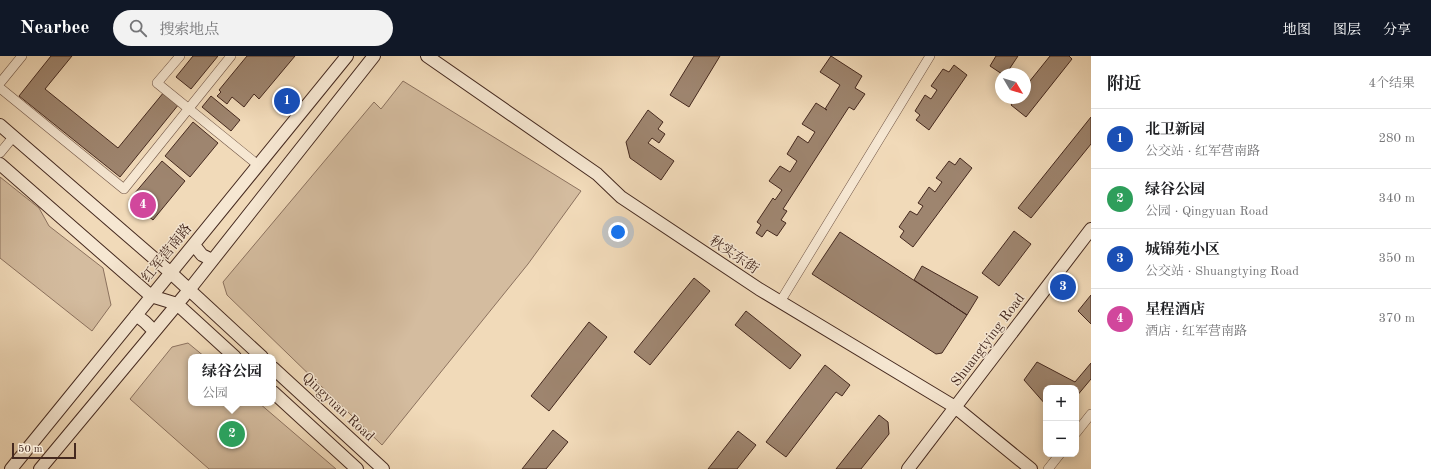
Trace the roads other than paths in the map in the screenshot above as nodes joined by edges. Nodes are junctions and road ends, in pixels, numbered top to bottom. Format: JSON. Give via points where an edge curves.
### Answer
{"nodes":[{"id":1,"x":22,"y":56,"type":"edge"},
{"id":2,"x":180,"y":56,"type":"edge"},
{"id":3,"x":231,"y":56,"type":"edge"},
{"id":4,"x":347,"y":56,"type":"edge"},
{"id":5,"x":427,"y":56,"type":"edge"},
{"id":6,"x":930,"y":56,"type":"edge"},
{"id":7,"x":368,"y":58,"type":"edge"},
{"id":8,"x":0,"y":83,"type":"edge"},
{"id":9,"x":0,"y":88,"type":"edge"},
{"id":10,"x":189,"y":108,"type":"junction"},
{"id":11,"x":0,"y":125,"type":"edge"},
{"id":12,"x":14,"y":136,"type":"junction"},
{"id":13,"x":0,"y":153,"type":"edge"},
{"id":14,"x":0,"y":164,"type":"edge"},
{"id":15,"x":258,"y":165,"type":"junction"},
{"id":16,"x":1091,"y":229,"type":"edge"},
{"id":17,"x":194,"y":245,"type":"junction"},
{"id":18,"x":212,"y":260,"type":"junction"},
{"id":19,"x":170,"y":273,"type":"junction"},
{"id":20,"x":189,"y":290,"type":"junction"},
{"id":21,"x":151,"y":296,"type":"junction"},
{"id":22,"x":780,"y":302,"type":"junction"},
{"id":23,"x":177,"y":304,"type":"junction"},
{"id":24,"x":136,"y":315,"type":"junction"},
{"id":25,"x":154,"y":331,"type":"junction"},
{"id":26,"x":232,"y":354,"type":"edge"},
{"id":27,"x":259,"y":354,"type":"edge"},
{"id":28,"x":276,"y":371,"type":"edge"},
{"id":29,"x":276,"y":395,"type":"edge"},
{"id":30,"x":955,"y":407,"type":"junction"},
{"id":31,"x":1091,"y":414,"type":"edge"},
{"id":32,"x":1079,"y":429,"type":"edge"},
{"id":33,"x":1058,"y":457,"type":"edge"},
{"id":34,"x":11,"y":469,"type":"edge"},
{"id":35,"x":40,"y":469,"type":"edge"},
{"id":36,"x":357,"y":469,"type":"edge"},
{"id":37,"x":383,"y":469,"type":"edge"},
{"id":38,"x":908,"y":469,"type":"edge"},
{"id":39,"x":1031,"y":469,"type":"edge"},
{"id":40,"x":1048,"y":469,"type":"edge"}],
"edges":[{"from":1,"to":8,"type":"street"},
{"from":2,"to":10,"type":"street","via":[[158,83]]},
{"from":3,"to":10,"type":"street"},
{"from":4,"to":15,"type":"main road","name":"红军营南路"},
{"from":5,"to":22,"type":"main road","name":"秋实东街","via":[[597,174],[621,197]]},
{"from":6,"to":22,"type":"street"},
{"from":7,"to":18,"type":"main road"},
{"from":9,"to":10,"type":"street","via":[[124,190]]},
{"from":10,"to":15,"type":"street"},
{"from":11,"to":12,"type":"main road"},
{"from":12,"to":13,"type":"street"},
{"from":12,"to":19,"type":"main road"},
{"from":14,"to":21,"type":"main road"},
{"from":15,"to":17,"type":"main road","name":"红军营南路"},
{"from":16,"to":30,"type":"main road","name":"Shuangtying Road"},
{"from":17,"to":18,"type":"main road","via":[[202,255]]},
{"from":17,"to":19,"type":"main road","name":"红军营南路"},
{"from":18,"to":20,"type":"main road"},
{"from":19,"to":20,"type":"main road"},
{"from":19,"to":21,"type":"main road","name":"红军营南路"},
{"from":20,"to":23,"type":"main road"},
{"from":20,"to":27,"type":"main road"},
{"from":21,"to":23,"type":"main road"},
{"from":21,"to":24,"type":"main road","name":"红军营南路"},
{"from":22,"to":30,"type":"main road","name":"秋实东街"},
{"from":23,"to":25,"type":"main road"},
{"from":23,"to":26,"type":"main road"},
{"from":24,"to":25,"type":"main road"},
{"from":24,"to":34,"type":"main road","name":"红军营南路"},
{"from":25,"to":35,"type":"main road"},
{"from":28,"to":37,"type":"main road","name":"Qingyuan Road"},
{"from":29,"to":36,"type":"main road"},
{"from":30,"to":38,"type":"main road","name":"Shuangtying Road"},
{"from":30,"to":39,"type":"main road","name":"秋实东街"},
{"from":31,"to":32,"type":"street"},
{"from":33,"to":40,"type":"street"}]}
